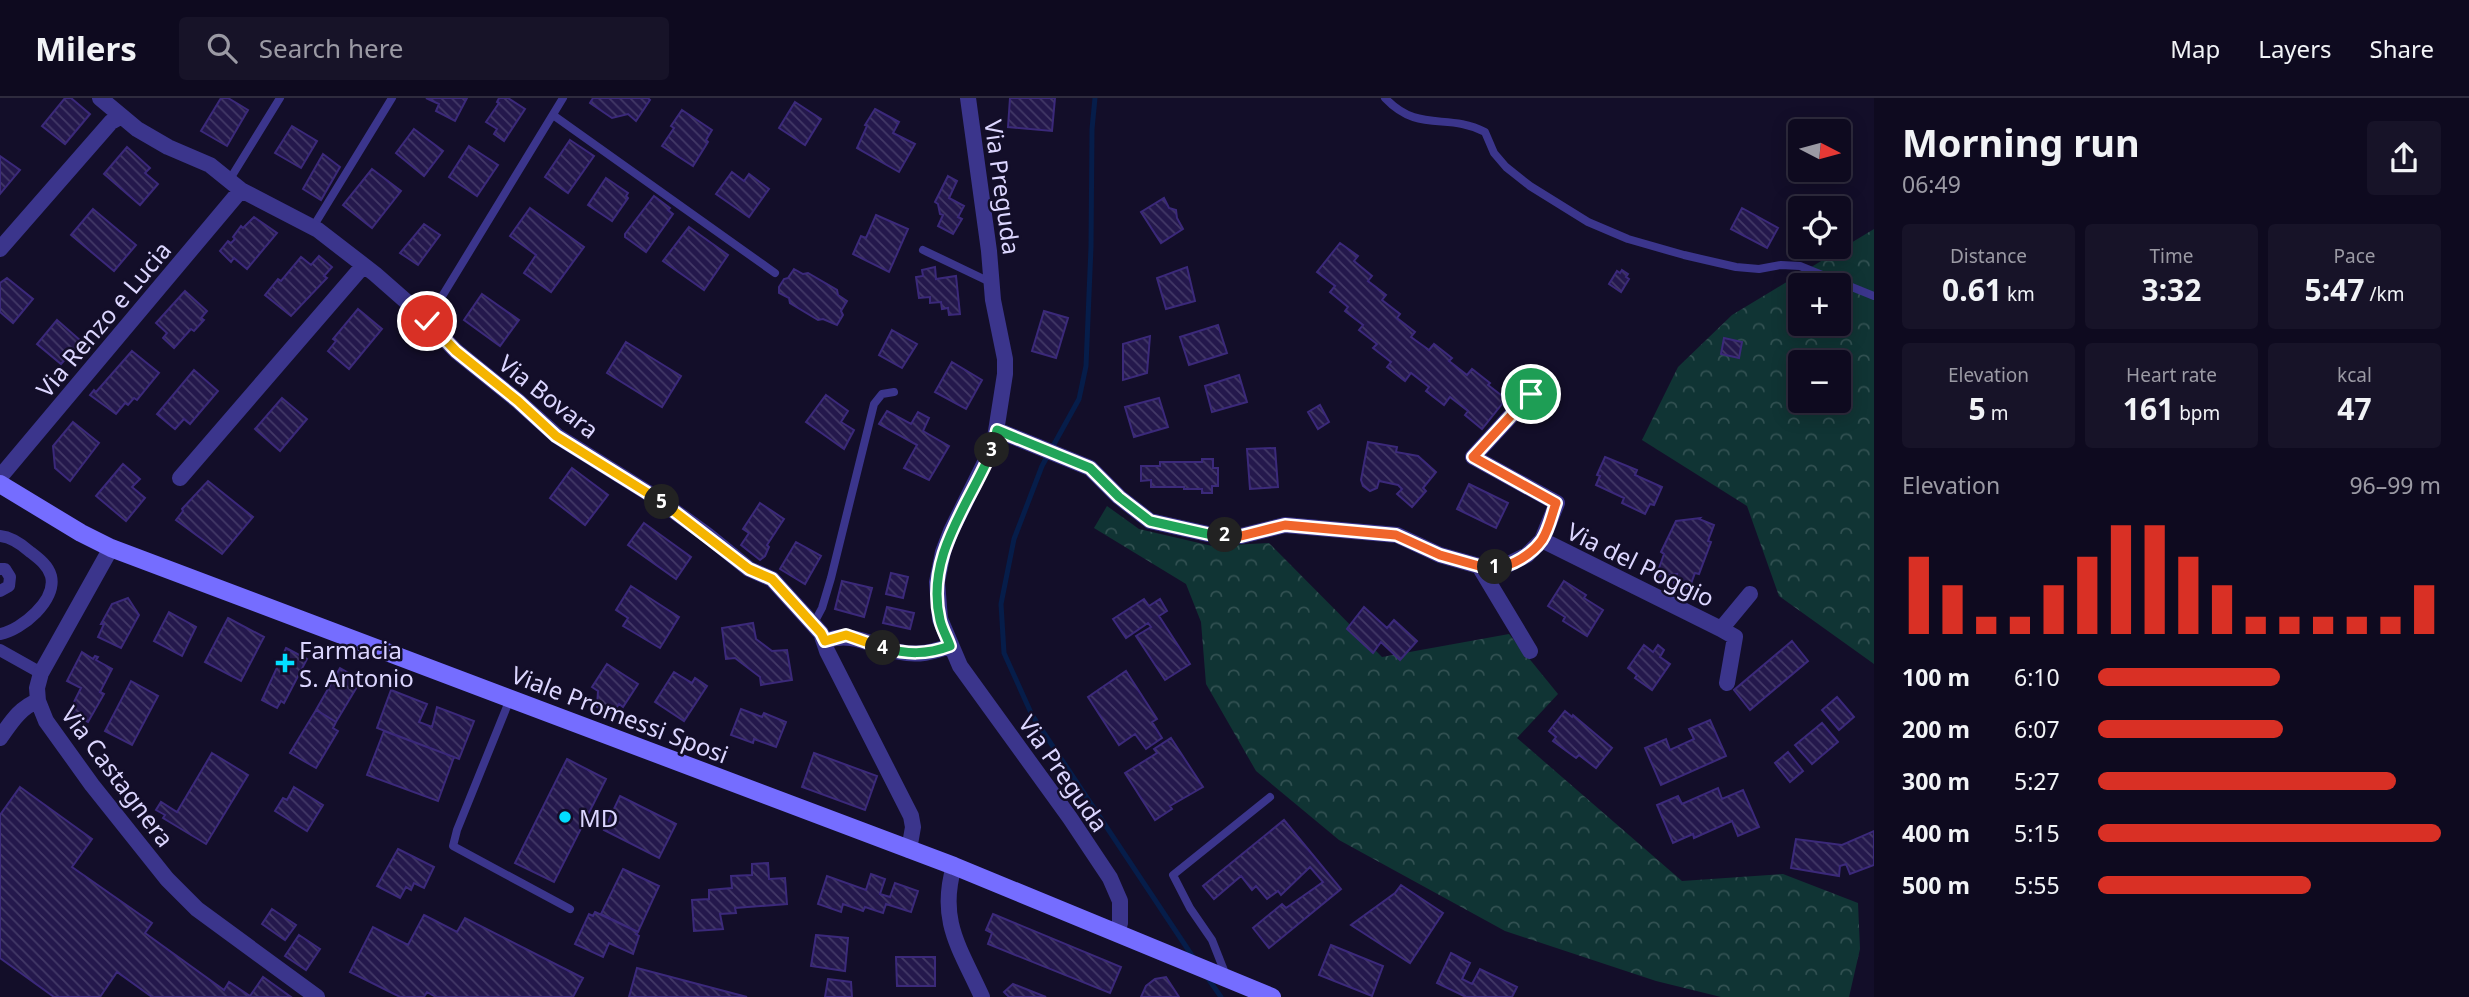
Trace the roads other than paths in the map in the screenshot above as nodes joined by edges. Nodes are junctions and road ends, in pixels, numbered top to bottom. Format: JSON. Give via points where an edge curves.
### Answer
{"nodes":[{"id":1,"x":100,"y":98,"type":"edge"},
{"id":2,"x":280,"y":98,"type":"edge"},
{"id":3,"x":392,"y":98,"type":"edge"},
{"id":4,"x":563,"y":98,"type":"edge"},
{"id":5,"x":968,"y":98,"type":"edge"},
{"id":6,"x":1385,"y":98,"type":"edge"},
{"id":7,"x":553,"y":115,"type":"junction"},
{"id":8,"x":120,"y":117,"type":"junction"},
{"id":9,"x":235,"y":184,"type":"junction"},
{"id":10,"x":313,"y":227,"type":"junction"},
{"id":11,"x":0,"y":249,"type":"edge"},
{"id":12,"x":923,"y":250,"type":"dead end"},
{"id":13,"x":363,"y":266,"type":"junction"},
{"id":14,"x":775,"y":273,"type":"dead end"},
{"id":15,"x":992,"y":283,"type":"junction"},
{"id":16,"x":1874,"y":296,"type":"edge"},
{"id":17,"x":427,"y":321,"type":"junction"},
{"id":18,"x":894,"y":392,"type":"dead end"},
{"id":19,"x":1531,"y":394,"type":"dead end"},
{"id":20,"x":997,"y":430,"type":"junction"},
{"id":21,"x":0,"y":477,"type":"edge"},
{"id":22,"x":180,"y":478,"type":"dead end"},
{"id":23,"x":0,"y":484,"type":"edge"},
{"id":24,"x":0,"y":536,"type":"edge"},
{"id":25,"x":1542,"y":540,"type":"junction"},
{"id":26,"x":111,"y":548,"type":"junction"},
{"id":27,"x":1479,"y":566,"type":"junction"},
{"id":28,"x":0,"y":569,"type":"edge"},
{"id":29,"x":0,"y":591,"type":"edge"},
{"id":30,"x":1751,"y":594,"type":"dead end"},
{"id":31,"x":813,"y":625,"type":"junction"},
{"id":32,"x":1721,"y":629,"type":"junction"},
{"id":33,"x":0,"y":634,"type":"edge"},
{"id":34,"x":825,"y":641,"type":"junction"},
{"id":35,"x":950,"y":646,"type":"junction"},
{"id":36,"x":0,"y":650,"type":"edge"},
{"id":37,"x":1530,"y":651,"type":"dead end"},
{"id":38,"x":41,"y":673,"type":"junction"},
{"id":39,"x":1727,"y":683,"type":"dead end"},
{"id":40,"x":510,"y":698,"type":"junction"},
{"id":41,"x":38,"y":701,"type":"junction"},
{"id":42,"x":0,"y":738,"type":"edge"},
{"id":43,"x":1270,"y":797,"type":"dead end"},
{"id":44,"x":909,"y":850,"type":"junction"},
{"id":45,"x":954,"y":866,"type":"junction"},
{"id":46,"x":570,"y":909,"type":"dead end"},
{"id":47,"x":1117,"y":933,"type":"junction"},
{"id":48,"x":1221,"y":975,"type":"junction"},
{"id":49,"x":317,"y":997,"type":"edge"},
{"id":50,"x":982,"y":997,"type":"edge"},
{"id":51,"x":1272,"y":997,"type":"edge"}],
"edges":[{"from":1,"to":8,"type":"street","name":"Via Bovara"},
{"from":2,"to":9,"type":"lane"},
{"from":3,"to":10,"type":"lane"},
{"from":4,"to":7,"type":"lane"},
{"from":5,"to":15,"type":"street","name":"Via Preguda"},
{"from":6,"to":16,"type":"lane","via":[[1397,111],[1414,118],[1464,123],[1485,132],[1494,153],[1530,186],[1588,222],[1628,239],[1736,267],[1800,266]]},
{"from":7,"to":14,"type":"lane"},
{"from":7,"to":17,"type":"lane"},
{"from":8,"to":9,"type":"street","name":"Via Bovara","via":[[210,165]]},
{"from":8,"to":11,"type":"street"},
{"from":9,"to":10,"type":"street","name":"Via Bovara"},
{"from":9,"to":21,"type":"street","name":"Via Renzo e Lucia"},
{"from":10,"to":13,"type":"street","name":"Via Bovara"},
{"from":12,"to":15,"type":"lane","name":"Via Preguda"},
{"from":13,"to":17,"type":"street","name":"Via Bovara"},
{"from":13,"to":22,"type":"street"},
{"from":15,"to":20,"type":"street","name":"Via Preguda","via":[[1005,366]]},
{"from":17,"to":31,"type":"street","name":"Via Bovara","via":[[564,442],[647,492],[749,569],[772,579]]},
{"from":18,"to":31,"type":"lane","via":[[882,394],[874,404],[831,578]]},
{"from":19,"to":25,"type":"street","name":"Via del Poggio","via":[[1473,457],[1556,503]]},
{"from":20,"to":27,"type":"street","name":"Via del Poggio","via":[[1090,468],[1150,521],[1241,536],[1285,525],[1396,535]]},
{"from":20,"to":35,"type":"street","name":"Via Preguda","via":[[987,462],[951,531],[940,568],[938,604]]},
{"from":23,"to":26,"type":"main road","name":"Viale Promessi Sposi"},
{"from":24,"to":33,"type":"street","via":[[43,562],[52,587],[32,615]]},
{"from":25,"to":27,"type":"street","name":"Via del Poggio","via":[[1527,555],[1503,567]]},
{"from":25,"to":32,"type":"street","name":"Via del Poggio"},
{"from":26,"to":38,"type":"street","name":"Via Castagnera"},
{"from":26,"to":40,"type":"main road","name":"Viale Promessi Sposi"},
{"from":27,"to":37,"type":"street"},
{"from":28,"to":29,"type":"street","via":[[10,576],[9,586]]},
{"from":30,"to":32,"type":"street","name":"Via del Poggio"},
{"from":31,"to":34,"type":"street","name":"Via Bovara"},
{"from":32,"to":39,"type":"street","name":"Via del Poggio","via":[[1735,637]]},
{"from":34,"to":35,"type":"street","via":[[846,635],[903,653],[928,653]]},
{"from":34,"to":44,"type":"street","name":"Via Bovara","via":[[911,816]]},
{"from":35,"to":47,"type":"street","name":"Via Preguda","via":[[1110,878],[1119,901]]},
{"from":36,"to":38,"type":"street"},
{"from":38,"to":41,"type":"street","name":"Via Castagnera"},
{"from":40,"to":44,"type":"main road","name":"Viale Promessi Sposi"},
{"from":40,"to":46,"type":"lane","via":[[453,846]]},
{"from":41,"to":42,"type":"street","via":[[29,704]]},
{"from":41,"to":49,"type":"street","name":"Via Castagnera","via":[[46,721],[92,785],[167,879],[197,909]]},
{"from":43,"to":48,"type":"lane","via":[[1173,875],[1212,940]]},
{"from":44,"to":45,"type":"main road","name":"Viale Promessi Sposi"},
{"from":45,"to":47,"type":"main road","name":"Viale Promessi Sposi"},
{"from":45,"to":50,"type":"street","via":[[947,901],[949,923]]},
{"from":47,"to":48,"type":"main road","name":"Viale Promessi Sposi"},
{"from":48,"to":51,"type":"main road","name":"Viale Promessi Sposi"}]}
